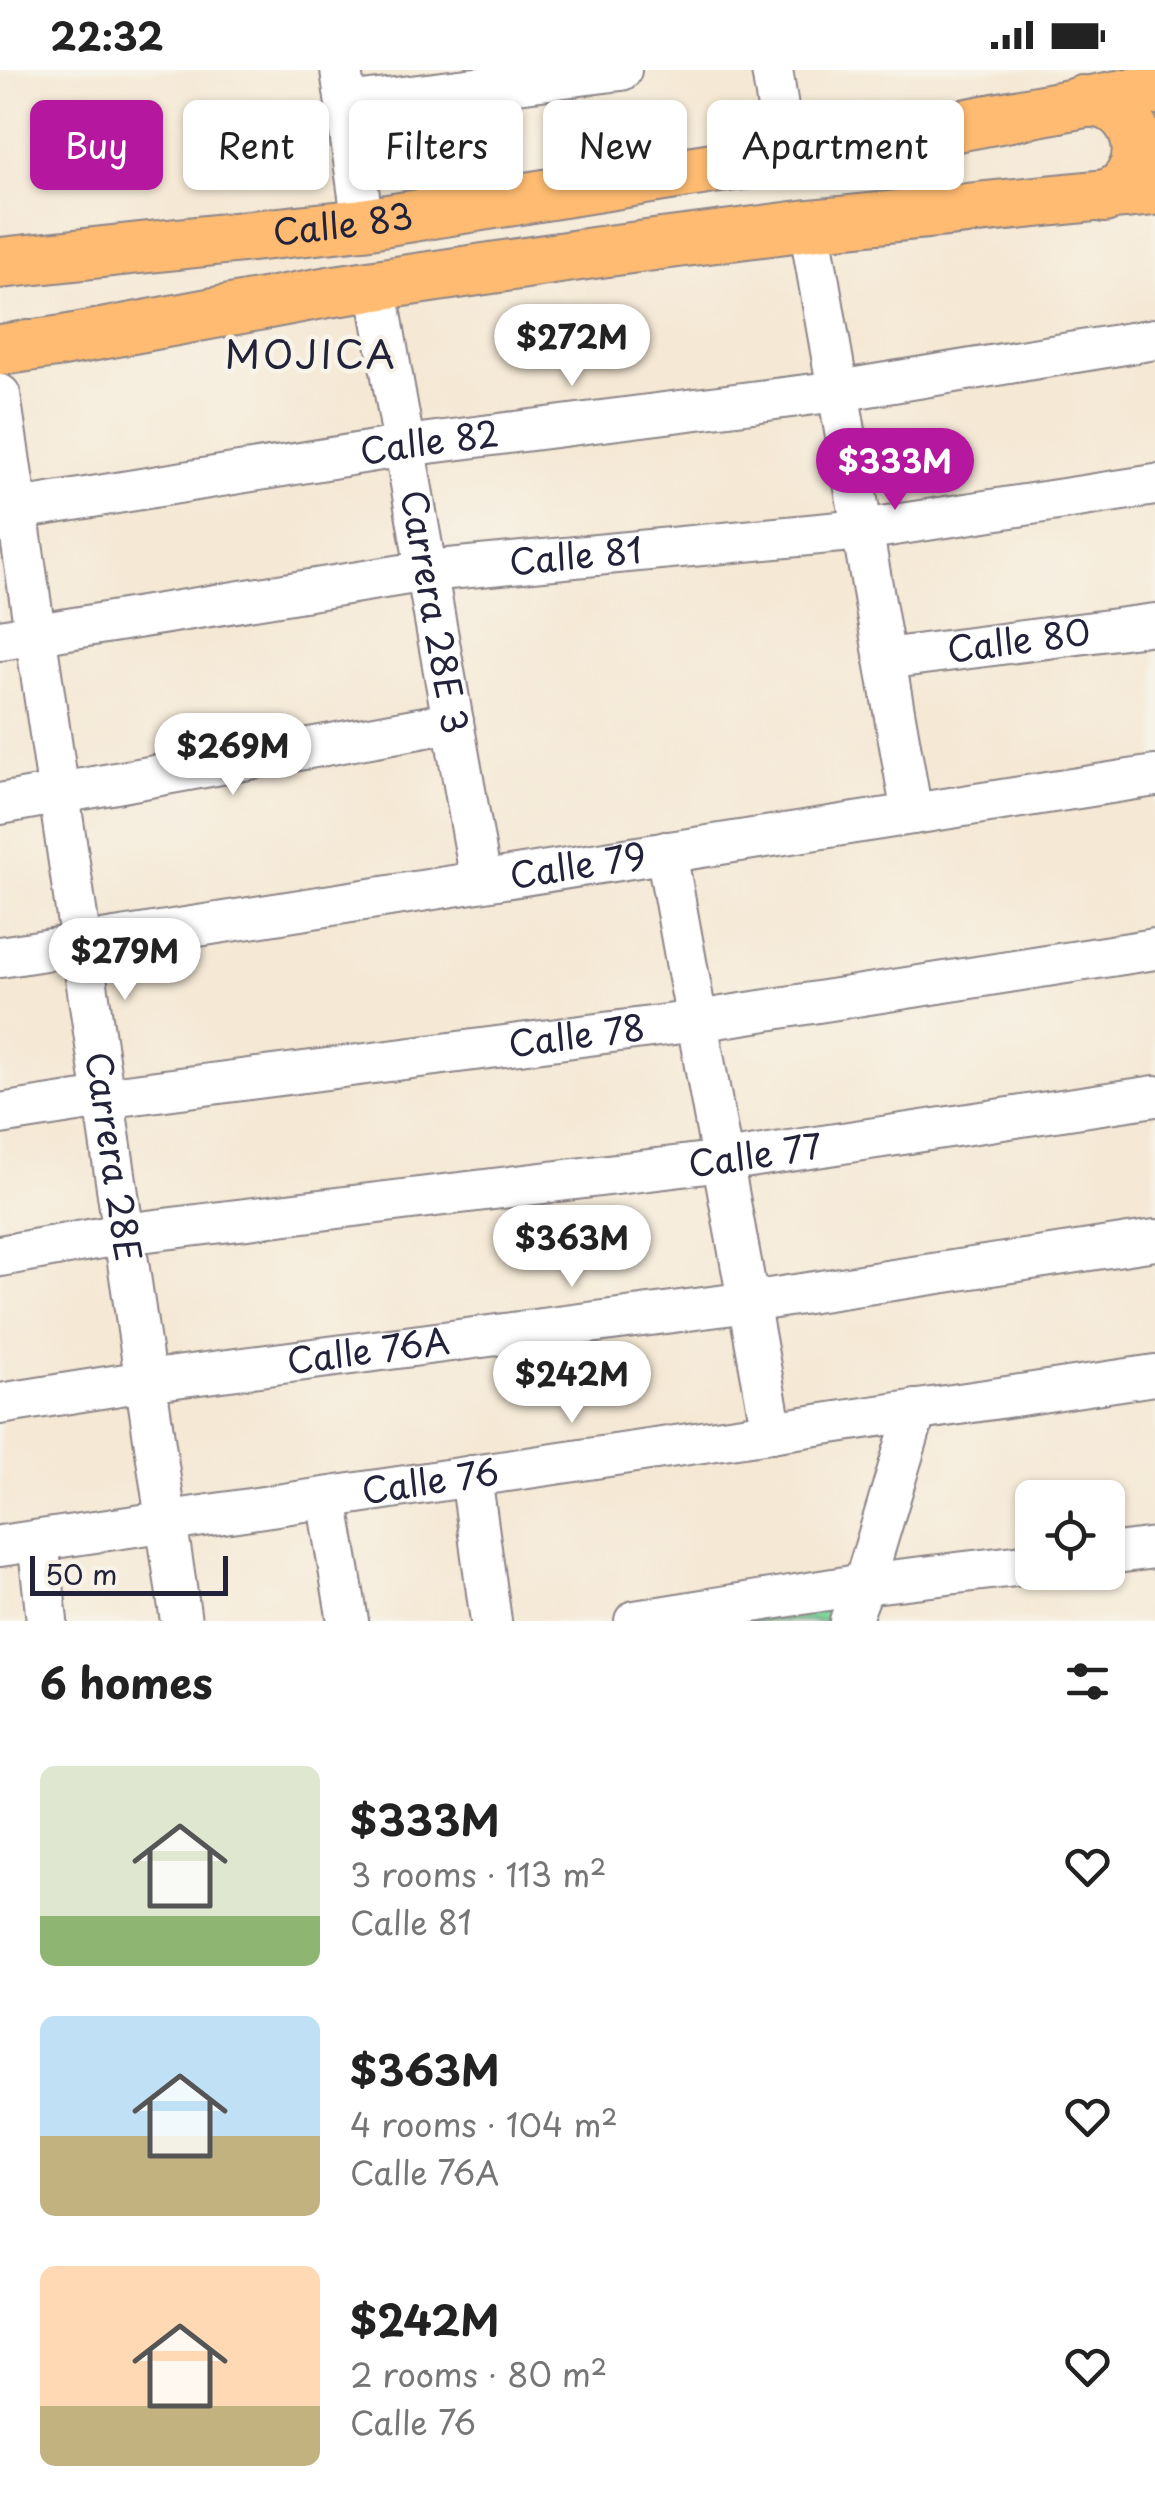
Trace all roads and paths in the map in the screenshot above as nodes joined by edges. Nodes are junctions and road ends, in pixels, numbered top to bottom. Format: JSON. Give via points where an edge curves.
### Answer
{"nodes":[{"id":1,"x":621,"y":70,"type":"edge"},
{"id":2,"x":772,"y":70,"type":"edge"},
{"id":3,"x":343,"y":87,"type":"edge"},
{"id":4,"x":1155,"y":90,"type":"edge"},
{"id":5,"x":777,"y":100,"type":"edge"},
{"id":6,"x":1082,"y":102,"type":"junction"},
{"id":7,"x":964,"y":124,"type":"edge"},
{"id":8,"x":707,"y":169,"type":"edge"},
{"id":9,"x":1155,"y":190,"type":"edge"},
{"id":10,"x":1104,"y":197,"type":"junction"},
{"id":11,"x":363,"y":224,"type":"junction"},
{"id":12,"x":809,"y":225,"type":"junction"},
{"id":13,"x":0,"y":263,"type":"edge"},
{"id":14,"x":376,"y":285,"type":"junction"},
{"id":15,"x":1155,"y":339,"type":"edge"},
{"id":16,"x":0,"y":350,"type":"edge"},
{"id":17,"x":838,"y":391,"type":"junction"},
{"id":18,"x":0,"y":395,"type":"edge"},
{"id":19,"x":404,"y":446,"type":"junction"},
{"id":20,"x":1155,"y":485,"type":"edge"},
{"id":21,"x":8,"y":511,"type":"edge"},
{"id":22,"x":862,"y":530,"type":"junction"},
{"id":23,"x":426,"y":571,"type":"junction"},
{"id":24,"x":1155,"y":624,"type":"edge"},
{"id":25,"x":18,"y":637,"type":"edge"},
{"id":26,"x":885,"y":659,"type":"junction"},
{"id":27,"x":453,"y":722,"type":"junction"},
{"id":28,"x":1155,"y":776,"type":"edge"},
{"id":29,"x":59,"y":794,"type":"junction"},
{"id":30,"x":0,"y":804,"type":"edge"},
{"id":31,"x":912,"y":814,"type":"junction"},
{"id":32,"x":666,"y":852,"type":"junction"},
{"id":33,"x":481,"y":881,"type":"junction"},
{"id":34,"x":81,"y":944,"type":"junction"},
{"id":35,"x":1155,"y":950,"type":"edge"},
{"id":36,"x":0,"y":956,"type":"edge"},
{"id":37,"x":697,"y":1022,"type":"junction"},
{"id":38,"x":1155,"y":1096,"type":"edge"},
{"id":39,"x":103,"y":1098,"type":"junction"},
{"id":40,"x":0,"y":1114,"type":"edge"},
{"id":41,"x":723,"y":1162,"type":"junction"},
{"id":42,"x":124,"y":1234,"type":"junction"},
{"id":43,"x":1155,"y":1240,"type":"edge"},
{"id":44,"x":0,"y":1256,"type":"edge"},
{"id":45,"x":748,"y":1302,"type":"junction"},
{"id":46,"x":1155,"y":1375,"type":"edge"},
{"id":47,"x":145,"y":1381,"type":"junction"},
{"id":48,"x":0,"y":1404,"type":"edge"},
{"id":49,"x":916,"y":1410,"type":"junction"},
{"id":50,"x":772,"y":1432,"type":"junction"},
{"id":51,"x":472,"y":1476,"type":"junction"},
{"id":52,"x":328,"y":1498,"type":"junction"},
{"id":53,"x":166,"y":1522,"type":"junction"},
{"id":54,"x":19,"y":1544,"type":"edge"},
{"id":55,"x":1155,"y":1548,"type":"edge"},
{"id":56,"x":1125,"y":1552,"type":"edge"},
{"id":57,"x":1015,"y":1568,"type":"edge"},
{"id":58,"x":857,"y":1602,"type":"edge"},
{"id":59,"x":48,"y":1621,"type":"edge"},
{"id":60,"x":181,"y":1621,"type":"edge"},
{"id":61,"x":348,"y":1621,"type":"edge"},
{"id":62,"x":491,"y":1621,"type":"edge"},
{"id":63,"x":635,"y":1621,"type":"edge"}],
"edges":[{"from":1,"to":3,"type":"street"},
{"from":2,"to":5,"type":"street"},
{"from":3,"to":11,"type":"street"},
{"from":4,"to":6,"type":"main road","name":"Calle 83"},
{"from":6,"to":7,"type":"main road","name":"Calle 83"},
{"from":6,"to":10,"type":"main road","via":[[1122,113],[1139,150],[1122,187]]},
{"from":8,"to":11,"type":"main road","name":"Calle 83"},
{"from":9,"to":10,"type":"main road","name":"Calle 83"},
{"from":10,"to":12,"type":"main road","name":"Calle 83"},
{"from":11,"to":13,"type":"main road","name":"Calle 83"},
{"from":12,"to":14,"type":"main road","name":"Calle 83"},
{"from":12,"to":17,"type":"street"},
{"from":14,"to":16,"type":"main road","name":"Calle 83"},
{"from":14,"to":19,"type":"street","name":"Carrera 28E 3"},
{"from":15,"to":17,"type":"street","name":"Calle 82"},
{"from":17,"to":19,"type":"street","name":"Calle 82"},
{"from":17,"to":22,"type":"street"},
{"from":18,"to":21,"type":"street","name":"Carrera 28E"},
{"from":19,"to":21,"type":"street","name":"Calle 82"},
{"from":19,"to":23,"type":"street","name":"Carrera 28E 3"},
{"from":20,"to":22,"type":"street","name":"Calle 81"},
{"from":21,"to":25,"type":"street","name":"Carrera 28E"},
{"from":22,"to":23,"type":"street","name":"Calle 81"},
{"from":22,"to":26,"type":"street"},
{"from":23,"to":25,"type":"street","name":"Calle 81"},
{"from":23,"to":27,"type":"street","name":"Carrera 28E 3"},
{"from":24,"to":26,"type":"street","name":"Calle 80"},
{"from":25,"to":29,"type":"street","name":"Carrera 28E"},
{"from":26,"to":31,"type":"street"},
{"from":27,"to":29,"type":"street"},
{"from":27,"to":33,"type":"street","name":"Carrera 28E 3"},
{"from":28,"to":31,"type":"street","name":"Calle 79"},
{"from":29,"to":30,"type":"street"},
{"from":29,"to":34,"type":"street","name":"Carrera 28E"},
{"from":31,"to":32,"type":"street","name":"Calle 79"},
{"from":32,"to":33,"type":"street","name":"Calle 79"},
{"from":32,"to":37,"type":"street"},
{"from":33,"to":34,"type":"street","name":"Calle 79"},
{"from":34,"to":36,"type":"street","name":"Calle 79"},
{"from":34,"to":39,"type":"street","name":"Carrera 28E"},
{"from":35,"to":37,"type":"street","name":"Calle 78"},
{"from":37,"to":39,"type":"street","name":"Calle 78"},
{"from":37,"to":41,"type":"street"},
{"from":38,"to":41,"type":"street","name":"Calle 77"},
{"from":39,"to":40,"type":"street","name":"Calle 78"},
{"from":39,"to":42,"type":"street","name":"Carrera 28E"},
{"from":41,"to":42,"type":"street","name":"Calle 77"},
{"from":41,"to":45,"type":"street"},
{"from":42,"to":44,"type":"street","name":"Calle 77"},
{"from":42,"to":47,"type":"street","name":"Carrera 28E"},
{"from":43,"to":45,"type":"street","name":"Calle 76A"},
{"from":45,"to":47,"type":"street","name":"Calle 76A"},
{"from":45,"to":50,"type":"street"},
{"from":46,"to":49,"type":"street","name":"Calle 76"},
{"from":47,"to":48,"type":"street","name":"Calle 76A"},
{"from":47,"to":53,"type":"street","name":"Carrera 28E"},
{"from":49,"to":50,"type":"street","name":"Calle 76"},
{"from":49,"to":58,"type":"street"},
{"from":50,"to":51,"type":"street","name":"Calle 76"},
{"from":51,"to":52,"type":"street","name":"Calle 76"},
{"from":51,"to":62,"type":"street"},
{"from":52,"to":53,"type":"street","name":"Calle 76"},
{"from":52,"to":61,"type":"street"},
{"from":53,"to":54,"type":"street","name":"Calle 76"},
{"from":53,"to":60,"type":"street","name":"Carrera 28E"},
{"from":54,"to":59,"type":"street"},
{"from":55,"to":56,"type":"street"},
{"from":57,"to":58,"type":"street"},
{"from":58,"to":63,"type":"street"}]}
